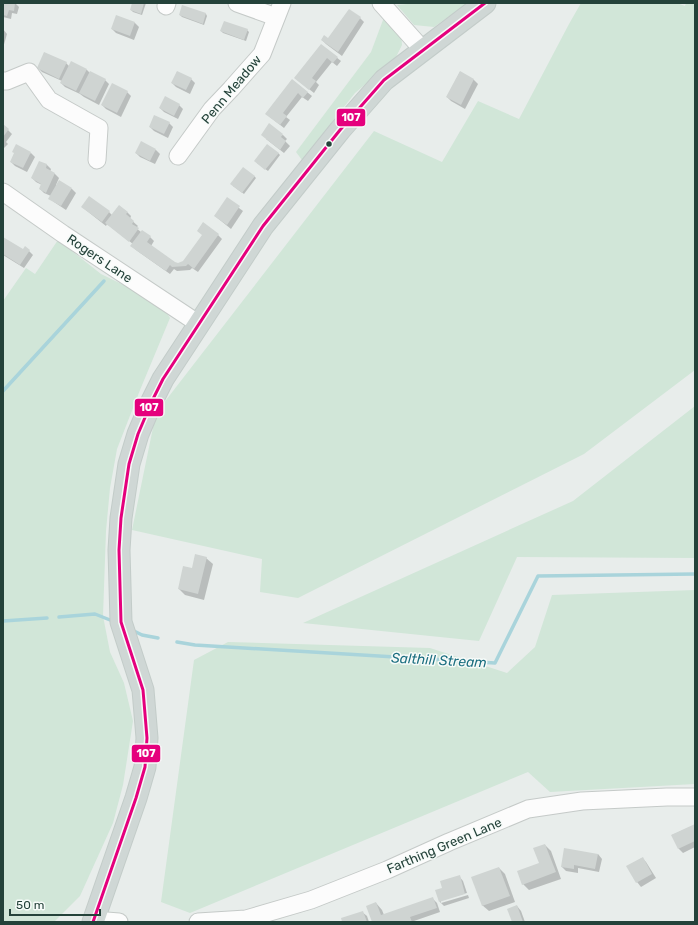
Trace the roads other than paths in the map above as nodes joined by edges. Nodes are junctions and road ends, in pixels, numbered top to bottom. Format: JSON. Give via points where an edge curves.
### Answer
{"nodes":[{"id":1,"x":237,"y":3,"type":"edge"},
{"id":2,"x":382,"y":3,"type":"edge"},
{"id":3,"x":485,"y":3,"type":"edge"},
{"id":4,"x":279,"y":10,"type":"edge"},
{"id":5,"x":423,"y":50,"type":"junction"},
{"id":6,"x":3,"y":81,"type":"edge"},
{"id":7,"x":178,"y":156,"type":"dead end"},
{"id":8,"x":97,"y":160,"type":"dead end"},
{"id":9,"x":3,"y":192,"type":"edge"},
{"id":10,"x":198,"y":324,"type":"junction"},
{"id":11,"x":695,"y":798,"type":"edge"},
{"id":12,"x":93,"y":921,"type":"edge"},
{"id":13,"x":119,"y":922,"type":"edge"},
{"id":14,"x":198,"y":922,"type":"edge"}],
"edges":[{"from":1,"to":4,"type":"street","name":"Penn Meadow"},
{"from":2,"to":5,"type":"street"},
{"from":3,"to":5,"type":"main road"},
{"from":4,"to":7,"type":"street","name":"Penn Meadow","via":[[262,54],[212,109]]},
{"from":5,"to":10,"type":"main road","via":[[384,80],[340,130],[263,226]]},
{"from":6,"to":8,"type":"street","via":[[29,72],[50,100],[99,128]]},
{"from":9,"to":10,"type":"street","name":"Rogers Lane"},
{"from":10,"to":12,"type":"main road","via":[[152,401],[129,464],[119,550],[121,622],[143,690],[146,760],[136,798]]},
{"from":11,"to":14,"type":"street","name":"Farthing Green Lane","via":[[582,801],[528,809],[311,900],[246,919]]},
{"from":12,"to":13,"type":"street"}]}
